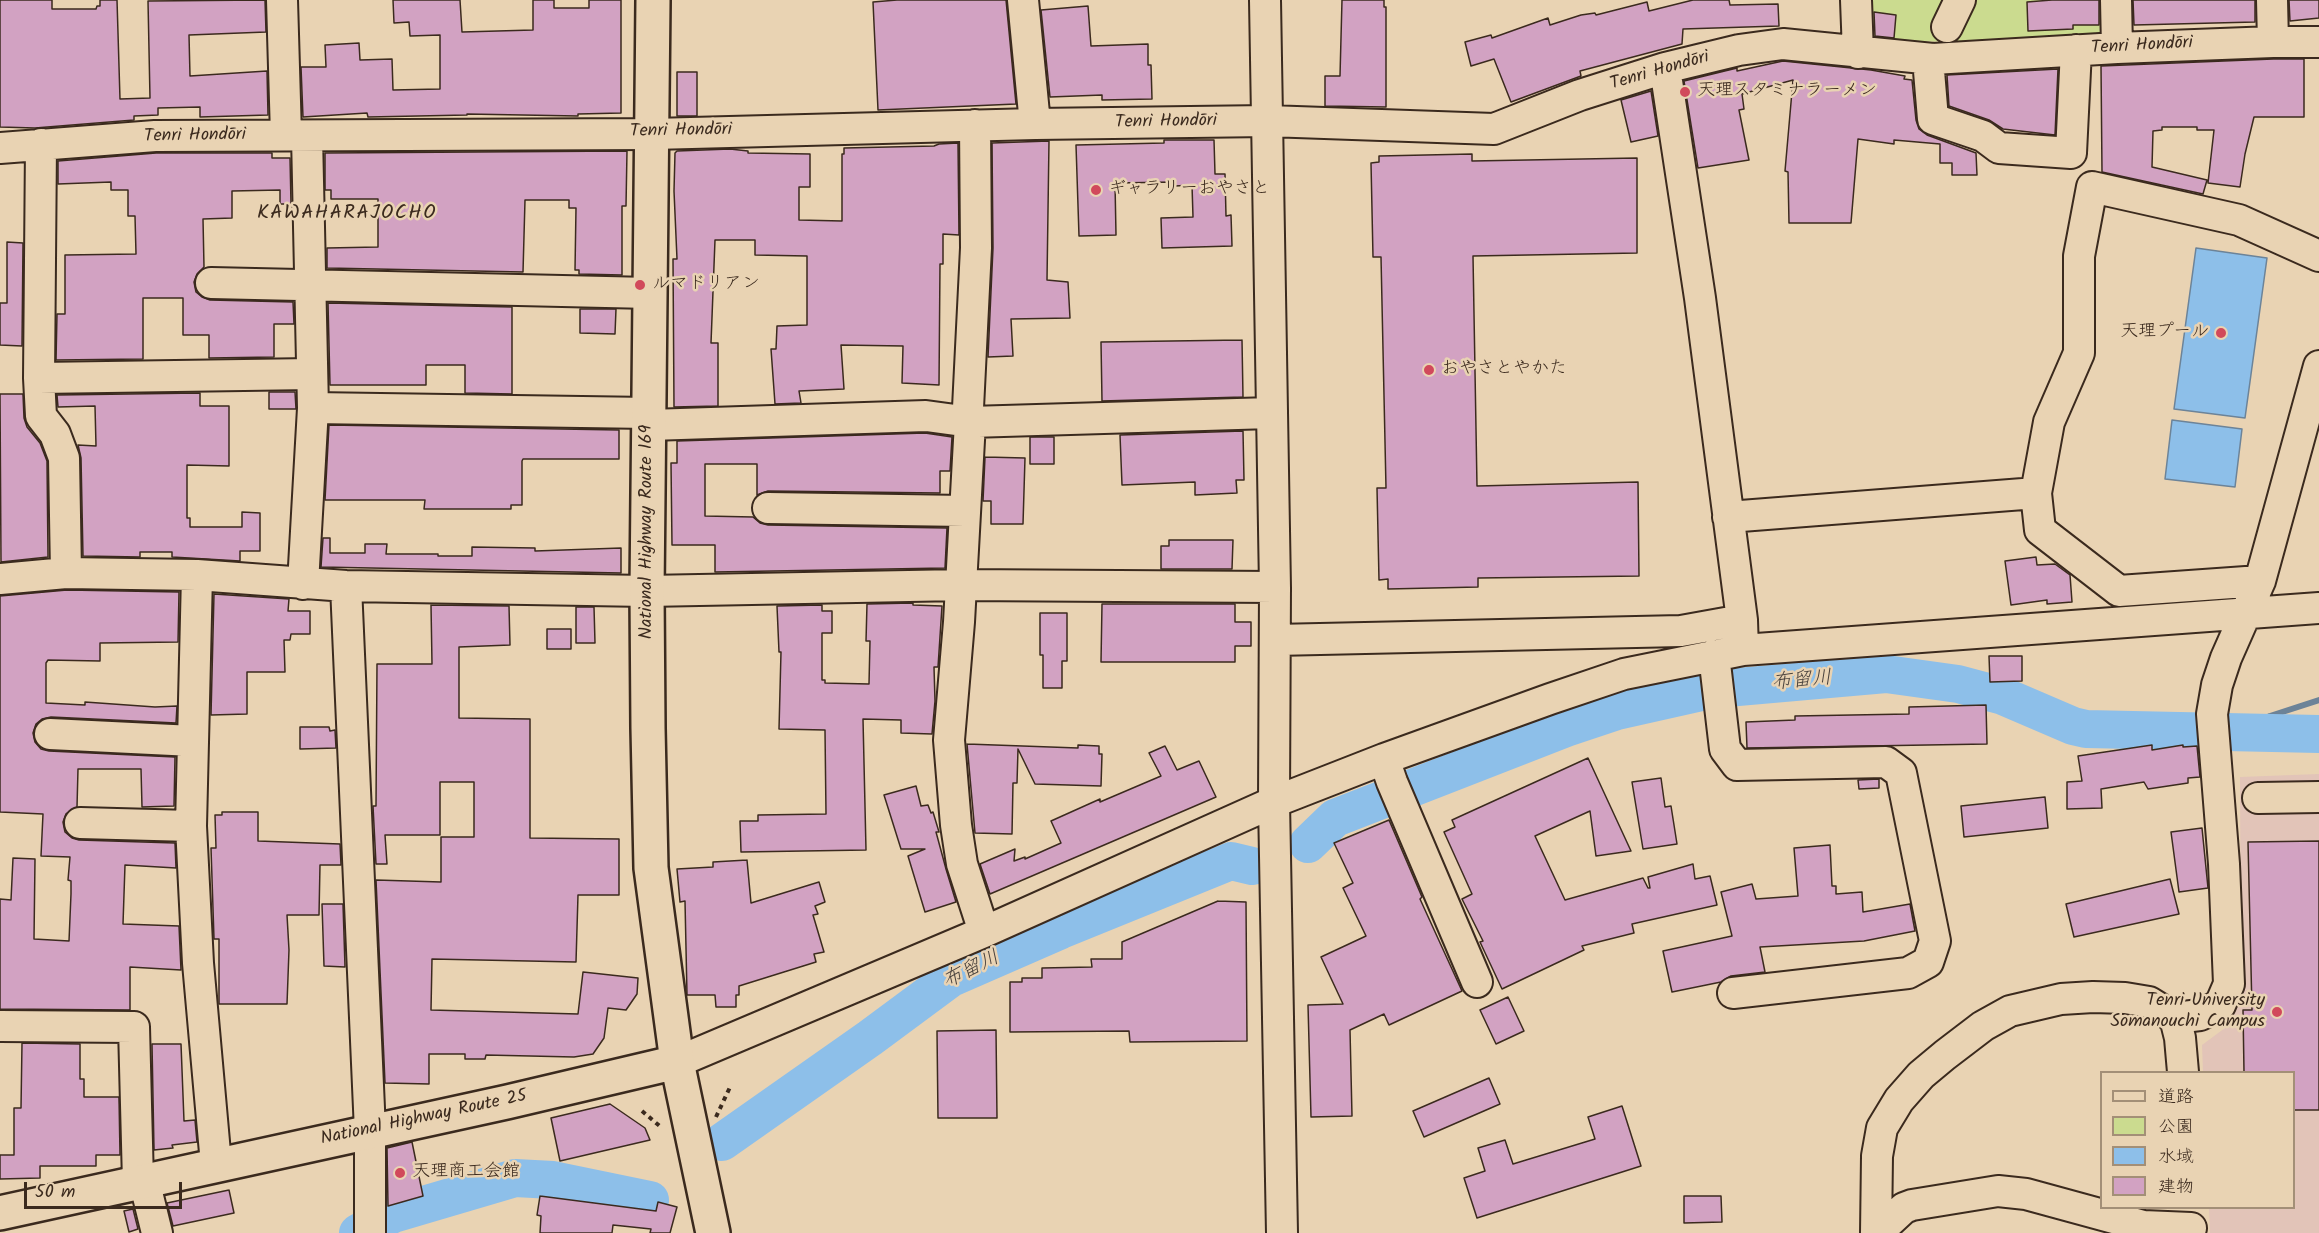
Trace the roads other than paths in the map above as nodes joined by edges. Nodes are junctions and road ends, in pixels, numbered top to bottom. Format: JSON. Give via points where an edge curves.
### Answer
{"nodes":[{"id":1,"x":282,"y":0,"type":"edge"},
{"id":2,"x":653,"y":0,"type":"edge"},
{"id":3,"x":1023,"y":0,"type":"edge"},
{"id":4,"x":1265,"y":0,"type":"edge"},
{"id":5,"x":1856,"y":0,"type":"edge"},
{"id":6,"x":1960,"y":0,"type":"edge"},
{"id":7,"x":2116,"y":0,"type":"edge"},
{"id":8,"x":2272,"y":0,"type":"edge"},
{"id":9,"x":1947,"y":27,"type":"dead end"},
{"id":10,"x":2273,"y":42,"type":"junction"},
{"id":11,"x":2319,"y":42,"type":"edge"},
{"id":12,"x":2117,"y":48,"type":"junction"},
{"id":13,"x":2076,"y":50,"type":"junction"},
{"id":14,"x":1858,"y":52,"type":"junction"},
{"id":15,"x":1928,"y":59,"type":"junction"},
{"id":16,"x":1665,"y":68,"type":"junction"},
{"id":17,"x":1268,"y":121,"type":"junction"},
{"id":18,"x":1035,"y":124,"type":"junction"},
{"id":19,"x":975,"y":125,"type":"junction"},
{"id":20,"x":652,"y":134,"type":"junction"},
{"id":21,"x":296,"y":136,"type":"junction"},
{"id":22,"x":40,"y":144,"type":"junction"},
{"id":23,"x":0,"y":148,"type":"edge"},
{"id":24,"x":2319,"y":256,"type":"edge"},
{"id":25,"x":211,"y":284,"type":"dead end"},
{"id":26,"x":312,"y":285,"type":"junction"},
{"id":27,"x":651,"y":292,"type":"junction"},
{"id":28,"x":2319,"y":366,"type":"edge"},
{"id":29,"x":312,"y":374,"type":"junction"},
{"id":30,"x":39,"y":378,"type":"junction"},
{"id":31,"x":313,"y":408,"type":"junction"},
{"id":32,"x":1271,"y":413,"type":"junction"},
{"id":33,"x":650,"y":419,"type":"junction"},
{"id":34,"x":970,"y":422,"type":"junction"},
{"id":35,"x":2036,"y":493,"type":"junction"},
{"id":36,"x":768,"y":508,"type":"dead end"},
{"id":37,"x":965,"y":511,"type":"junction"},
{"id":38,"x":1728,"y":517,"type":"junction"},
{"id":39,"x":66,"y":573,"type":"junction"},
{"id":40,"x":197,"y":575,"type":"junction"},
{"id":41,"x":0,"y":579,"type":"edge"},
{"id":42,"x":2260,"y":581,"type":"junction"},
{"id":43,"x":303,"y":584,"type":"junction"},
{"id":44,"x":961,"y":585,"type":"junction"},
{"id":45,"x":346,"y":586,"type":"junction"},
{"id":46,"x":1275,"y":587,"type":"junction"},
{"id":47,"x":647,"y":591,"type":"junction"},
{"id":48,"x":2319,"y":608,"type":"edge"},
{"id":49,"x":2244,"y":615,"type":"junction"},
{"id":50,"x":1742,"y":620,"type":"junction"},
{"id":51,"x":1275,"y":640,"type":"junction"},
{"id":52,"x":1743,"y":650,"type":"junction"},
{"id":53,"x":1715,"y":667,"type":"junction"},
{"id":54,"x":50,"y":734,"type":"dead end"},
{"id":55,"x":193,"y":741,"type":"junction"},
{"id":56,"x":1388,"y":770,"type":"junction"},
{"id":57,"x":2319,"y":796,"type":"edge"},
{"id":58,"x":2258,"y":798,"type":"dead end"},
{"id":59,"x":1274,"y":802,"type":"junction"},
{"id":60,"x":80,"y":823,"type":"dead end"},
{"id":61,"x":191,"y":826,"type":"junction"},
{"id":62,"x":984,"y":932,"type":"junction"},
{"id":63,"x":1477,"y":982,"type":"dead end"},
{"id":64,"x":1733,"y":993,"type":"dead end"},
{"id":65,"x":2175,"y":1018,"type":"junction"},
{"id":66,"x":0,"y":1026,"type":"edge"},
{"id":67,"x":677,"y":1062,"type":"junction"},
{"id":68,"x":2183,"y":1071,"type":"edge"},
{"id":69,"x":370,"y":1131,"type":"junction"},
{"id":70,"x":216,"y":1164,"type":"junction"},
{"id":71,"x":141,"y":1181,"type":"junction"},
{"id":72,"x":0,"y":1213,"type":"edge"},
{"id":73,"x":2190,"y":1223,"type":"edge"},
{"id":74,"x":370,"y":1228,"type":"edge"},
{"id":75,"x":157,"y":1233,"type":"edge"},
{"id":76,"x":713,"y":1233,"type":"edge"},
{"id":77,"x":1282,"y":1233,"type":"edge"},
{"id":78,"x":1876,"y":1233,"type":"edge"}],
"edges":[{"from":1,"to":21,"type":"street"},
{"from":2,"to":20,"type":"highway","name":"National Highway Route 169"},
{"from":3,"to":18,"type":"street"},
{"from":4,"to":17,"type":"street"},
{"from":5,"to":14,"type":"street"},
{"from":6,"to":9,"type":"street"},
{"from":7,"to":12,"type":"street"},
{"from":8,"to":10,"type":"street"},
{"from":10,"to":11,"type":"street","name":"Tenri Hondōri"},
{"from":10,"to":12,"type":"street","name":"Tenri Hondōri"},
{"from":12,"to":13,"type":"street","name":"Tenri Hondōri"},
{"from":13,"to":15,"type":"street","name":"Tenri Hondōri"},
{"from":13,"to":15,"type":"street","via":[[2071,153],[1999,148],[1983,136],[1933,118]]},
{"from":14,"to":15,"type":"street","name":"Tenri Hondōri"},
{"from":14,"to":16,"type":"street","name":"Tenri Hondōri","via":[[1783,44]]},
{"from":16,"to":17,"type":"street","name":"Tenri Hondōri","via":[[1580,95],[1494,129]]},
{"from":16,"to":38,"type":"street"},
{"from":17,"to":18,"type":"street","name":"Tenri Hondōri"},
{"from":17,"to":32,"type":"street"},
{"from":18,"to":19,"type":"street","name":"Tenri Hondōri"},
{"from":19,"to":20,"type":"street","name":"Tenri Hondōri"},
{"from":19,"to":34,"type":"street","via":[[976,248]]},
{"from":20,"to":21,"type":"street","name":"Tenri Hondōri"},
{"from":20,"to":27,"type":"highway","name":"National Highway Route 169"},
{"from":21,"to":22,"type":"street","name":"Tenri Hondōri","via":[[155,136]]},
{"from":21,"to":26,"type":"street"},
{"from":22,"to":23,"type":"street","name":"Tenri Hondōri"},
{"from":22,"to":30,"type":"street"},
{"from":24,"to":35,"type":"street","via":[[2239,220],[2092,187],[2079,256],[2079,352],[2049,422]]},
{"from":25,"to":26,"type":"street"},
{"from":26,"to":27,"type":"street"},
{"from":26,"to":29,"type":"street"},
{"from":27,"to":33,"type":"highway","name":"National Highway Route 169"},
{"from":28,"to":42,"type":"street"},
{"from":29,"to":30,"type":"street"},
{"from":29,"to":31,"type":"street"},
{"from":30,"to":39,"type":"street","via":[[41,416],[55,434],[64,458]]},
{"from":31,"to":33,"type":"street"},
{"from":31,"to":43,"type":"street"},
{"from":32,"to":34,"type":"street"},
{"from":32,"to":46,"type":"street"},
{"from":33,"to":34,"type":"street","via":[[926,416]]},
{"from":33,"to":47,"type":"highway","name":"National Highway Route 169"},
{"from":34,"to":37,"type":"street"},
{"from":35,"to":38,"type":"street"},
{"from":35,"to":42,"type":"street","via":[[2040,530],[2119,591]]},
{"from":36,"to":37,"type":"street"},
{"from":37,"to":44,"type":"street"},
{"from":38,"to":50,"type":"street"},
{"from":39,"to":40,"type":"street"},
{"from":39,"to":41,"type":"street"},
{"from":40,"to":43,"type":"street"},
{"from":40,"to":55,"type":"street"},
{"from":42,"to":49,"type":"street"},
{"from":43,"to":45,"type":"street"},
{"from":44,"to":46,"type":"street"},
{"from":44,"to":47,"type":"street"},
{"from":44,"to":62,"type":"street","via":[[949,740],[952,786],[962,864]]},
{"from":45,"to":47,"type":"street"},
{"from":45,"to":69,"type":"street"},
{"from":46,"to":51,"type":"street"},
{"from":47,"to":67,"type":"highway","name":"National Highway Route 169","via":[[651,868]]},
{"from":48,"to":49,"type":"street"},
{"from":49,"to":52,"type":"street"},
{"from":49,"to":65,"type":"street","via":[[2217,685],[2212,714],[2229,984],[2220,1005],[2200,1015]]},
{"from":50,"to":51,"type":"street","via":[[1681,631]]},
{"from":50,"to":52,"type":"street"},
{"from":51,"to":59,"type":"street"},
{"from":52,"to":53,"type":"street"},
{"from":53,"to":56,"type":"street","via":[[1624,674],[1550,699]]},
{"from":53,"to":64,"type":"street","via":[[1725,750],[1737,765],[1886,762],[1901,773],[1935,941],[1928,962],[1908,973]]},
{"from":54,"to":55,"type":"street"},
{"from":55,"to":61,"type":"street"},
{"from":56,"to":59,"type":"street"},
{"from":56,"to":63,"type":"street"},
{"from":57,"to":58,"type":"street"},
{"from":59,"to":62,"type":"street"},
{"from":59,"to":77,"type":"street"},
{"from":60,"to":61,"type":"street"},
{"from":61,"to":70,"type":"street","via":[[198,963]]},
{"from":62,"to":67,"type":"street"},
{"from":65,"to":68,"type":"street"},
{"from":65,"to":78,"type":"street","via":[[2149,1002],[2093,997],[2061,999],[2010,1011],[1983,1026],[1921,1075],[1882,1128],[1877,1156]]},
{"from":66,"to":71,"type":"street","via":[[134,1027]]},
{"from":67,"to":69,"type":"highway","name":"National Highway Route 25"},
{"from":67,"to":76,"type":"highway"},
{"from":69,"to":70,"type":"highway","name":"National Highway Route 25"},
{"from":69,"to":74,"type":"street"},
{"from":70,"to":71,"type":"highway","name":"National Highway Route 25"},
{"from":71,"to":72,"type":"highway","name":"National Highway Route 25"},
{"from":71,"to":75,"type":"street"},
{"from":73,"to":78,"type":"street","via":[[2143,1226],[1998,1191],[1912,1205]]}]}
